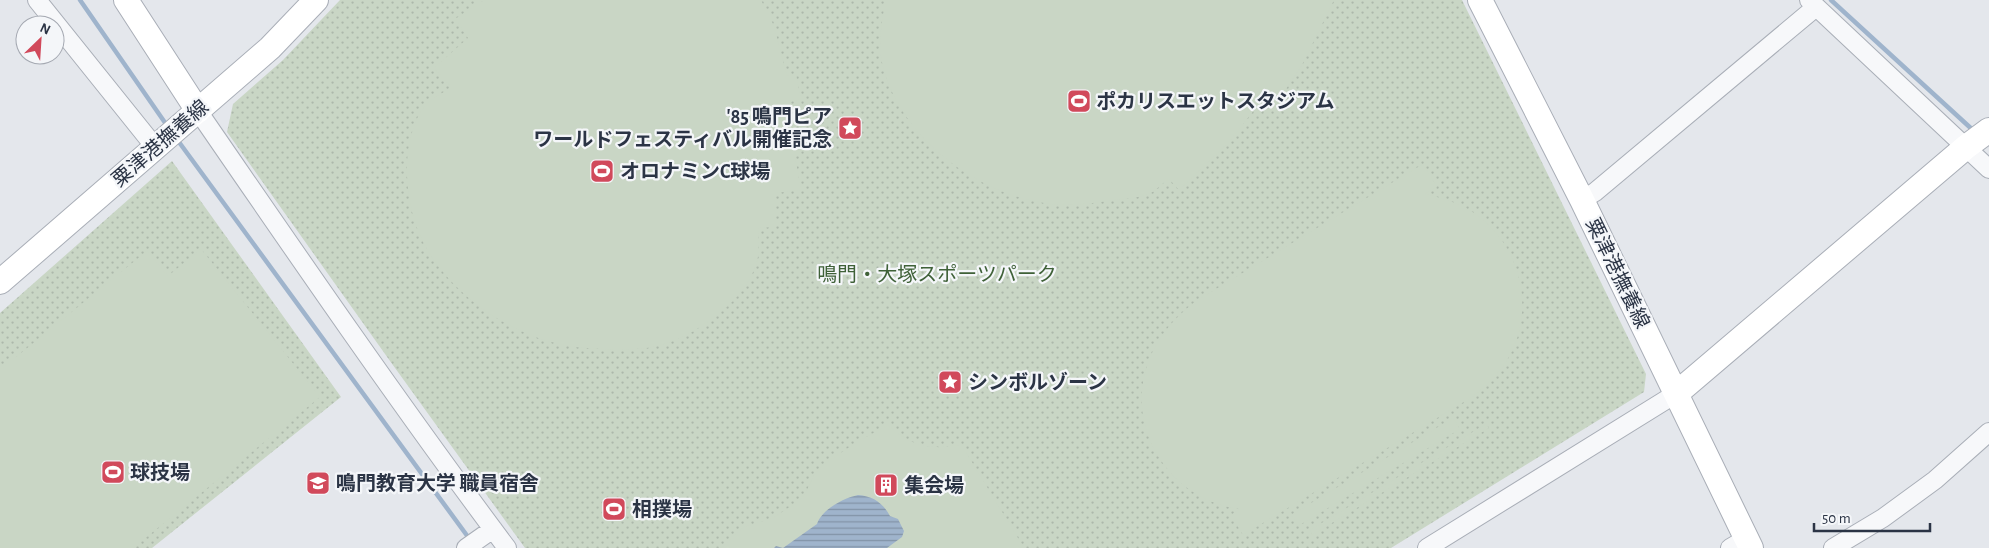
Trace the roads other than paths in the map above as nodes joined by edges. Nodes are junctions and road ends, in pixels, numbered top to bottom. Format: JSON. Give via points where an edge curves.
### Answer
{"nodes":[{"id":1,"x":37,"y":0,"type":"edge"},
{"id":2,"x":126,"y":0,"type":"edge"},
{"id":3,"x":316,"y":0,"type":"edge"},
{"id":4,"x":1480,"y":0,"type":"edge"},
{"id":5,"x":1813,"y":4,"type":"edge"},
{"id":6,"x":191,"y":117,"type":"junction"},
{"id":7,"x":1989,"y":130,"type":"edge"},
{"id":8,"x":158,"y":145,"type":"junction"},
{"id":9,"x":1968,"y":145,"type":"junction"},
{"id":10,"x":1989,"y":169,"type":"edge"},
{"id":11,"x":1582,"y":200,"type":"junction"},
{"id":12,"x":0,"y":282,"type":"edge"},
{"id":13,"x":1677,"y":393,"type":"junction"},
{"id":14,"x":1989,"y":432,"type":"edge"},
{"id":15,"x":487,"y":533,"type":"junction"},
{"id":16,"x":1743,"y":545,"type":"edge"},
{"id":17,"x":466,"y":548,"type":"edge"},
{"id":18,"x":507,"y":548,"type":"edge"},
{"id":19,"x":1426,"y":548,"type":"edge"},
{"id":20,"x":1833,"y":548,"type":"edge"}],
"edges":[{"from":1,"to":8,"type":"street"},
{"from":2,"to":6,"type":"main road"},
{"from":3,"to":6,"type":"main road","name":"粟津港撫養線","via":[[270,48]]},
{"from":4,"to":11,"type":"main road","name":"粟津港撫養線"},
{"from":5,"to":9,"type":"street"},
{"from":5,"to":11,"type":"street"},
{"from":6,"to":8,"type":"main road","name":"粟津港撫養線"},
{"from":6,"to":15,"type":"street","via":[[337,314]]},
{"from":7,"to":9,"type":"main road"},
{"from":8,"to":12,"type":"main road","name":"粟津港撫養線"},
{"from":9,"to":10,"type":"street"},
{"from":9,"to":13,"type":"main road"},
{"from":11,"to":13,"type":"main road","name":"粟津港撫養線"},
{"from":13,"to":16,"type":"main road","name":"粟津港撫養線"},
{"from":13,"to":19,"type":"street"},
{"from":14,"to":20,"type":"street","via":[[1936,480],[1883,518]]},
{"from":15,"to":17,"type":"street"},
{"from":15,"to":18,"type":"street"}]}
